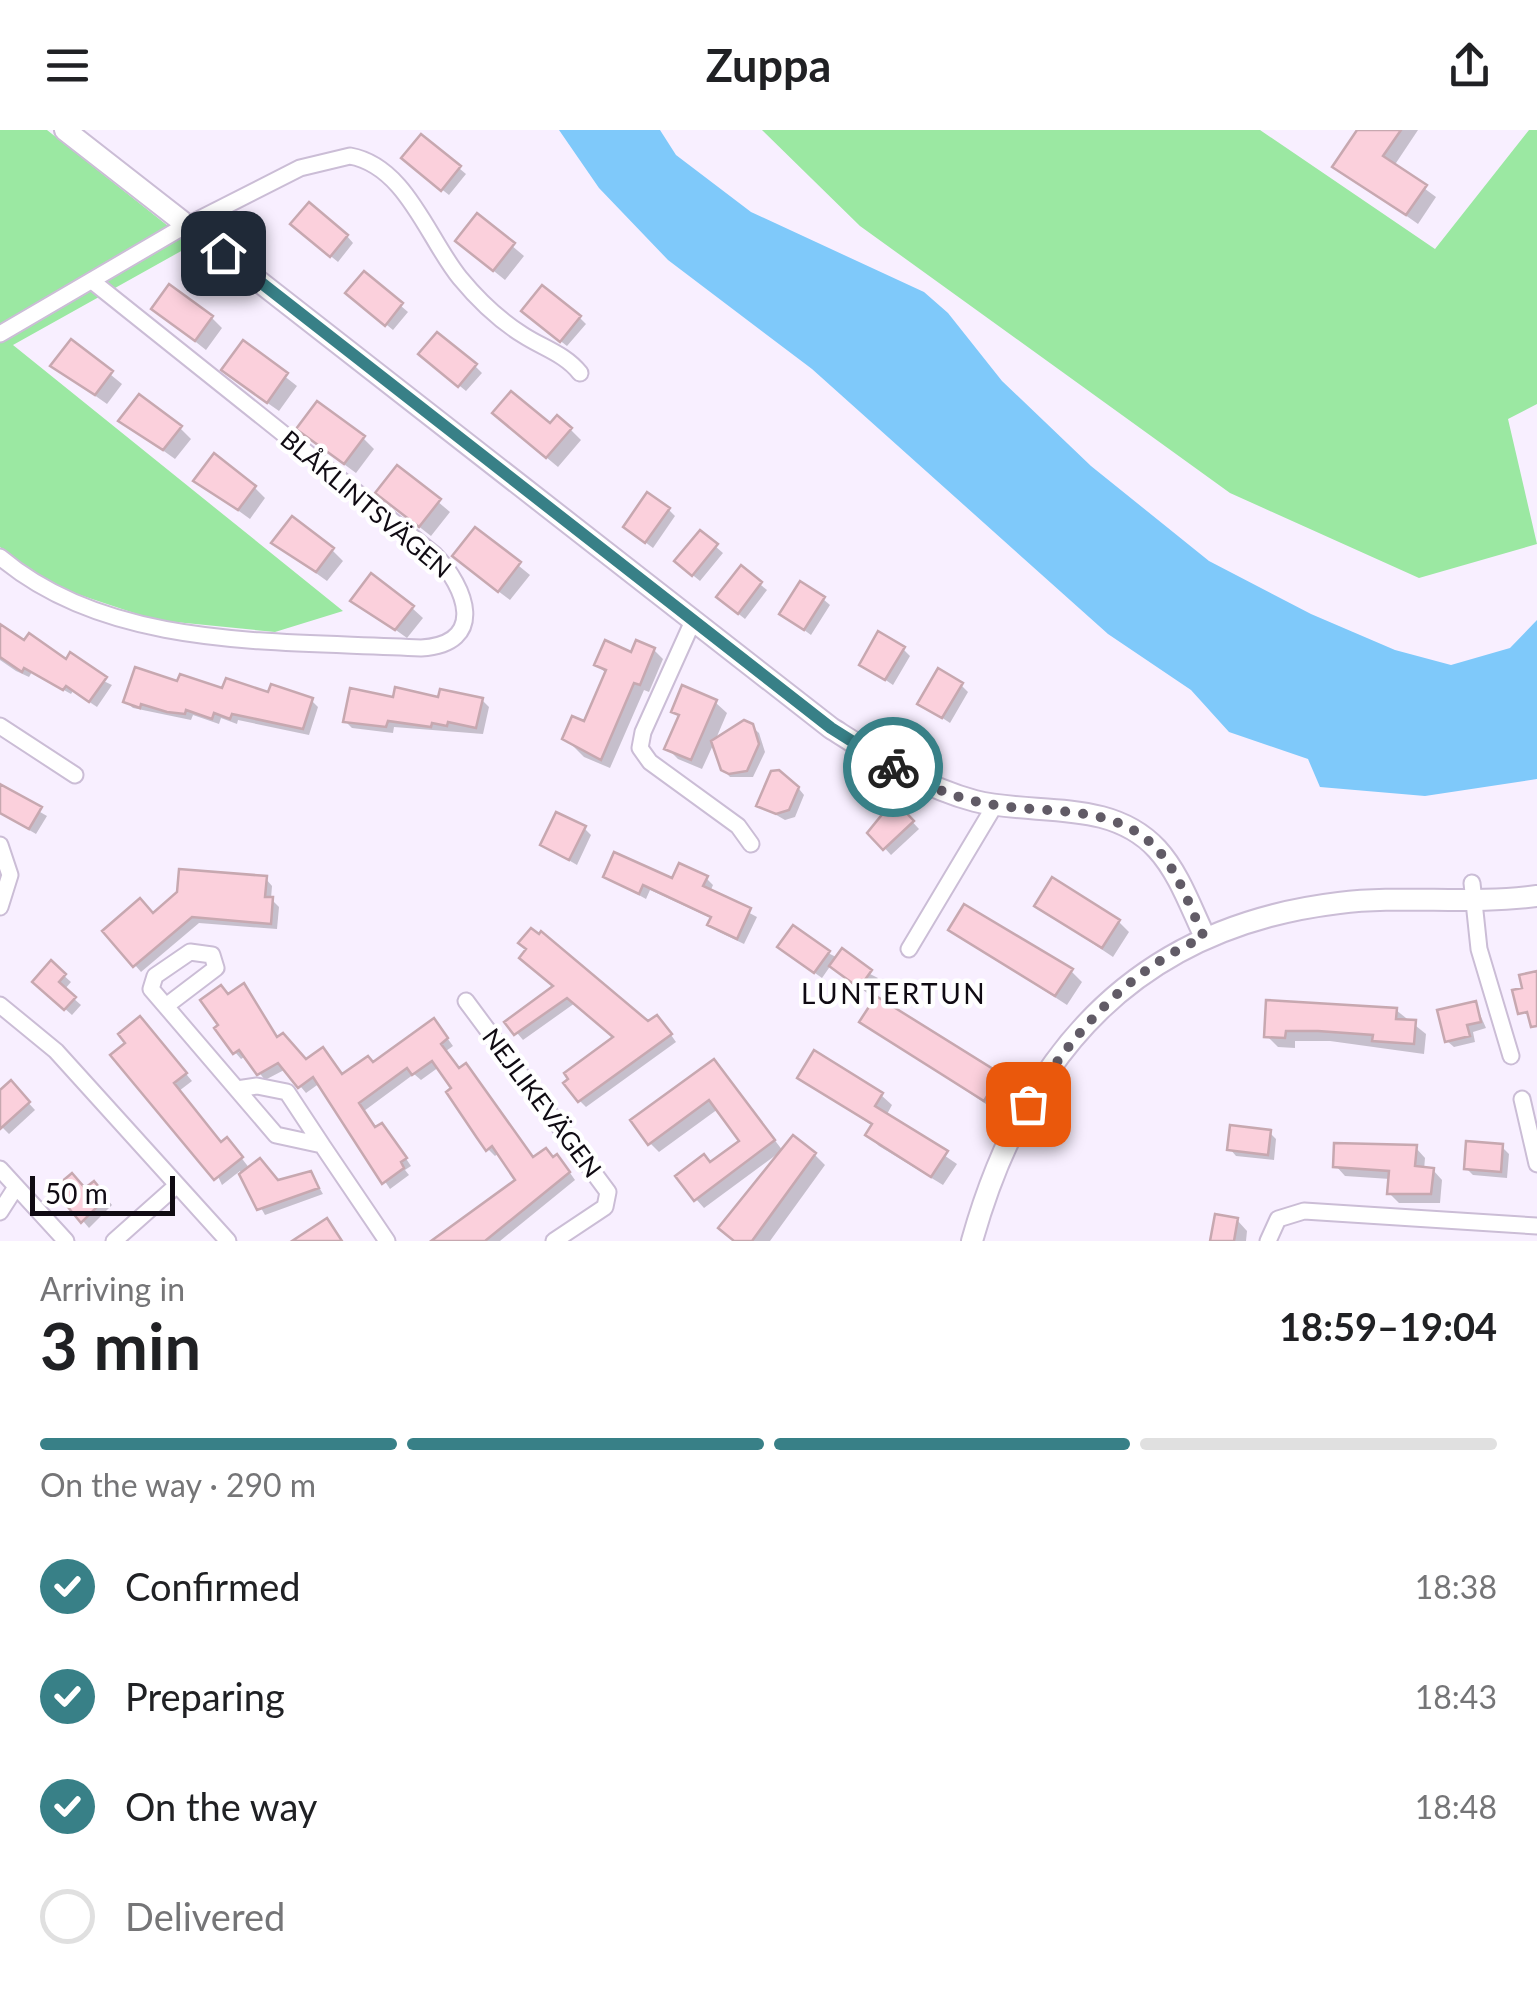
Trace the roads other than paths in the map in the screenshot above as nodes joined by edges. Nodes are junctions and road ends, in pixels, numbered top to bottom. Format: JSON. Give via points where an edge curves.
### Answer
{"nodes":[{"id":1,"x":65,"y":130,"type":"edge"},
{"id":2,"x":187,"y":226,"type":"junction"},
{"id":3,"x":92,"y":280,"type":"junction"},
{"id":4,"x":0,"y":334,"type":"edge"},
{"id":5,"x":580,"y":373,"type":"dead end"},
{"id":6,"x":0,"y":557,"type":"edge"},
{"id":7,"x":692,"y":621,"type":"junction"},
{"id":8,"x":0,"y":726,"type":"edge"},
{"id":9,"x":75,"y":775,"type":"dead end"},
{"id":10,"x":995,"y":805,"type":"junction"},
{"id":11,"x":751,"y":844,"type":"dead end"},
{"id":12,"x":0,"y":846,"type":"edge"},
{"id":13,"x":1472,"y":892,"type":"junction"},
{"id":14,"x":1537,"y":896,"type":"edge"},
{"id":15,"x":0,"y":906,"type":"edge"},
{"id":16,"x":1204,"y":937,"type":"junction"},
{"id":17,"x":909,"y":949,"type":"dead end"},
{"id":18,"x":466,"y":1001,"type":"dead end"},
{"id":19,"x":0,"y":1005,"type":"edge"},
{"id":20,"x":166,"y":1006,"type":"dead end"},
{"id":21,"x":1510,"y":1056,"type":"dead end"},
{"id":22,"x":237,"y":1089,"type":"junction"},
{"id":23,"x":1522,"y":1099,"type":"dead end"},
{"id":24,"x":322,"y":1145,"type":"junction"},
{"id":25,"x":1537,"y":1164,"type":"edge"},
{"id":26,"x":0,"y":1168,"type":"edge"},
{"id":27,"x":177,"y":1185,"type":"junction"},
{"id":28,"x":16,"y":1187,"type":"junction"},
{"id":29,"x":0,"y":1212,"type":"edge"},
{"id":30,"x":1537,"y":1226,"type":"edge"},
{"id":31,"x":66,"y":1241,"type":"edge"},
{"id":32,"x":114,"y":1241,"type":"edge"},
{"id":33,"x":228,"y":1241,"type":"edge"},
{"id":34,"x":387,"y":1241,"type":"edge"},
{"id":35,"x":554,"y":1241,"type":"edge"},
{"id":36,"x":972,"y":1241,"type":"edge"},
{"id":37,"x":1268,"y":1241,"type":"edge"}],
"edges":[{"from":1,"to":2,"type":"street"},
{"from":2,"to":3,"type":"street"},
{"from":2,"to":5,"type":"street","via":[[320,160],[362,158],[388,174],[489,310]]},
{"from":2,"to":7,"type":"street"},
{"from":3,"to":4,"type":"street"},
{"from":3,"to":6,"type":"street","name":"BLÅKLINTSVÄGEN","via":[[434,555],[463,591],[464,617],[450,637],[429,647],[165,628],[42,588]]},
{"from":7,"to":10,"type":"street","via":[[883,761],[954,795]]},
{"from":7,"to":11,"type":"street","via":[[640,748],[738,826]]},
{"from":8,"to":9,"type":"street"},
{"from":10,"to":16,"type":"street","via":[[1096,815],[1142,836],[1170,868]]},
{"from":10,"to":17,"type":"street"},
{"from":12,"to":15,"type":"street","via":[[10,875]]},
{"from":13,"to":14,"type":"street"},
{"from":13,"to":16,"type":"street","via":[[1343,902],[1274,914]]},
{"from":13,"to":21,"type":"street","via":[[1479,949]]},
{"from":16,"to":36,"type":"street","via":[[1132,981],[1060,1055],[1002,1155]]},
{"from":18,"to":35,"type":"street","name":"NEJLIKEVÄGEN","via":[[608,1192],[604,1207]]},
{"from":19,"to":27,"type":"street","via":[[56,1051]]},
{"from":20,"to":22,"type":"street"},
{"from":22,"to":24,"type":"street","via":[[276,1135]]},
{"from":22,"to":24,"type":"street","via":[[286,1092]]},
{"from":23,"to":25,"type":"street"},
{"from":24,"to":34,"type":"street"},
{"from":26,"to":28,"type":"street"},
{"from":27,"to":32,"type":"street"},
{"from":27,"to":33,"type":"street"},
{"from":28,"to":29,"type":"street"},
{"from":28,"to":31,"type":"street"},
{"from":30,"to":37,"type":"street","via":[[1304,1210],[1278,1220]]}]}
